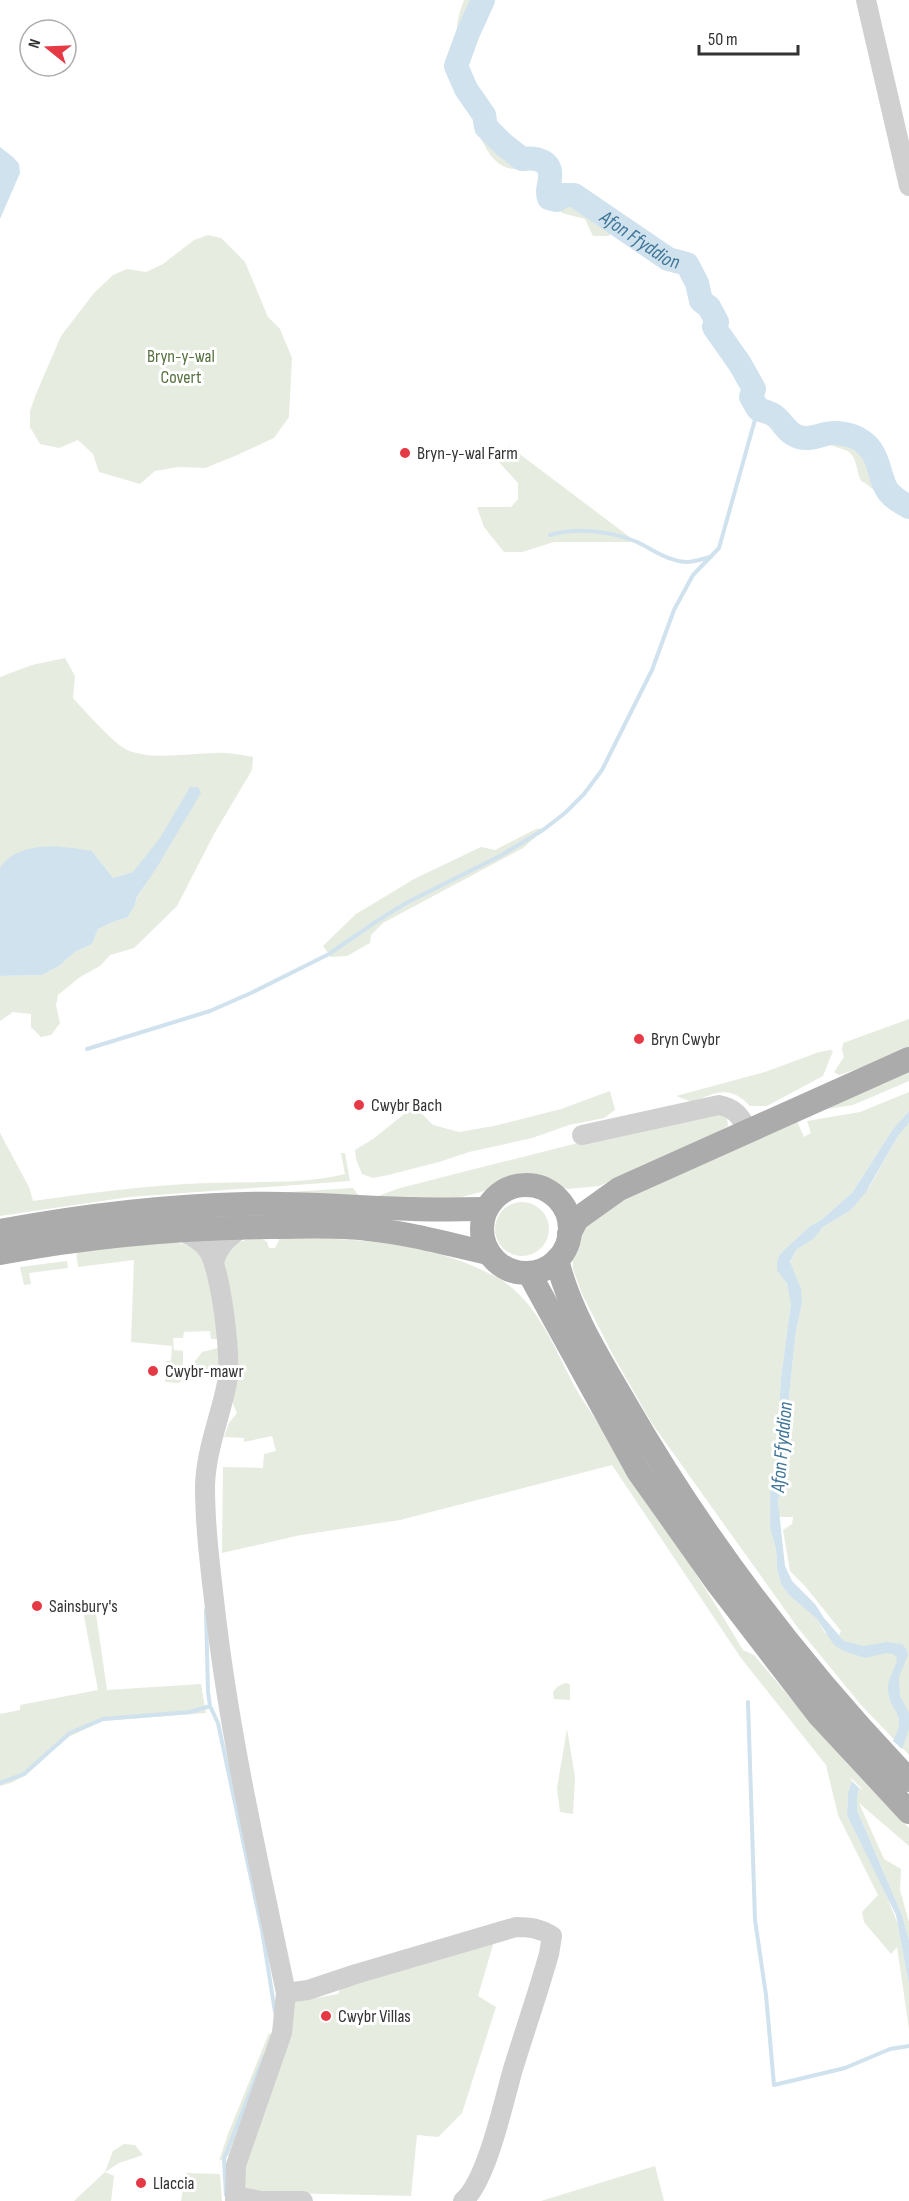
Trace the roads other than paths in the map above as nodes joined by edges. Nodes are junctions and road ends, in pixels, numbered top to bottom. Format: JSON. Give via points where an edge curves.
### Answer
{"nodes":[{"id":1,"x":866,"y":0,"type":"edge"},
{"id":2,"x":909,"y":186,"type":"edge"},
{"id":3,"x":909,"y":1059,"type":"edge"},
{"id":4,"x":748,"y":1130,"type":"junction"},
{"id":5,"x":582,"y":1135,"type":"dead end"},
{"id":6,"x":619,"y":1189,"type":"junction"},
{"id":7,"x":561,"y":1203,"type":"junction"},
{"id":8,"x":486,"y":1209,"type":"junction"},
{"id":9,"x":243,"y":1227,"type":"junction"},
{"id":10,"x":178,"y":1230,"type":"junction"},
{"id":11,"x":0,"y":1231,"type":"edge"},
{"id":12,"x":570,"y":1234,"type":"junction"},
{"id":13,"x":488,"y":1253,"type":"junction"},
{"id":14,"x":0,"y":1254,"type":"edge"},
{"id":15,"x":557,"y":1260,"type":"junction"},
{"id":16,"x":214,"y":1262,"type":"junction"},
{"id":17,"x":529,"y":1273,"type":"junction"},
{"id":18,"x":909,"y":1780,"type":"edge"},
{"id":19,"x":909,"y":1812,"type":"edge"},
{"id":20,"x":286,"y":1993,"type":"junction"},
{"id":21,"x":235,"y":2198,"type":"edge"},
{"id":22,"x":303,"y":2201,"type":"edge"},
{"id":23,"x":463,"y":2201,"type":"edge"}],
"edges":[{"from":1,"to":2,"type":"street"},
{"from":3,"to":4,"type":"main road"},
{"from":4,"to":5,"type":"street","via":[[739,1114],[719,1105]]},
{"from":4,"to":6,"type":"main road"},
{"from":6,"to":7,"type":"main road"},
{"from":6,"to":12,"type":"main road","via":[[577,1219]]},
{"from":7,"to":8,"type":"main road","via":[[542,1188],[529,1185],[513,1187]]},
{"from":7,"to":12,"type":"main road","via":[[568,1216]]},
{"from":8,"to":11,"type":"main road","via":[[245,1204],[112,1214]]},
{"from":8,"to":13,"type":"main road","via":[[482,1223]]},
{"from":9,"to":10,"type":"main road"},
{"from":9,"to":13,"type":"main road","via":[[366,1228]]},
{"from":9,"to":16,"type":"street","via":[[225,1240]]},
{"from":10,"to":14,"type":"main road"},
{"from":10,"to":16,"type":"street","via":[[196,1237]]},
{"from":12,"to":15,"type":"main road"},
{"from":13,"to":17,"type":"main road","via":[[503,1268]]},
{"from":15,"to":17,"type":"main road","via":[[545,1269]]},
{"from":15,"to":18,"type":"main road","via":[[564,1287],[591,1345],[682,1496],[764,1612],[854,1723]]},
{"from":16,"to":20,"type":"street","via":[[229,1346],[227,1382],[205,1485],[208,1545],[237,1755]]},
{"from":17,"to":19,"type":"main road","via":[[638,1471],[818,1713]]},
{"from":20,"to":21,"type":"street","via":[[282,2033],[236,2166]]},
{"from":20,"to":23,"type":"street","via":[[308,1990],[516,1927],[531,1926],[552,1936],[496,2133],[477,2180]]},
{"from":21,"to":22,"type":"street"}]}
